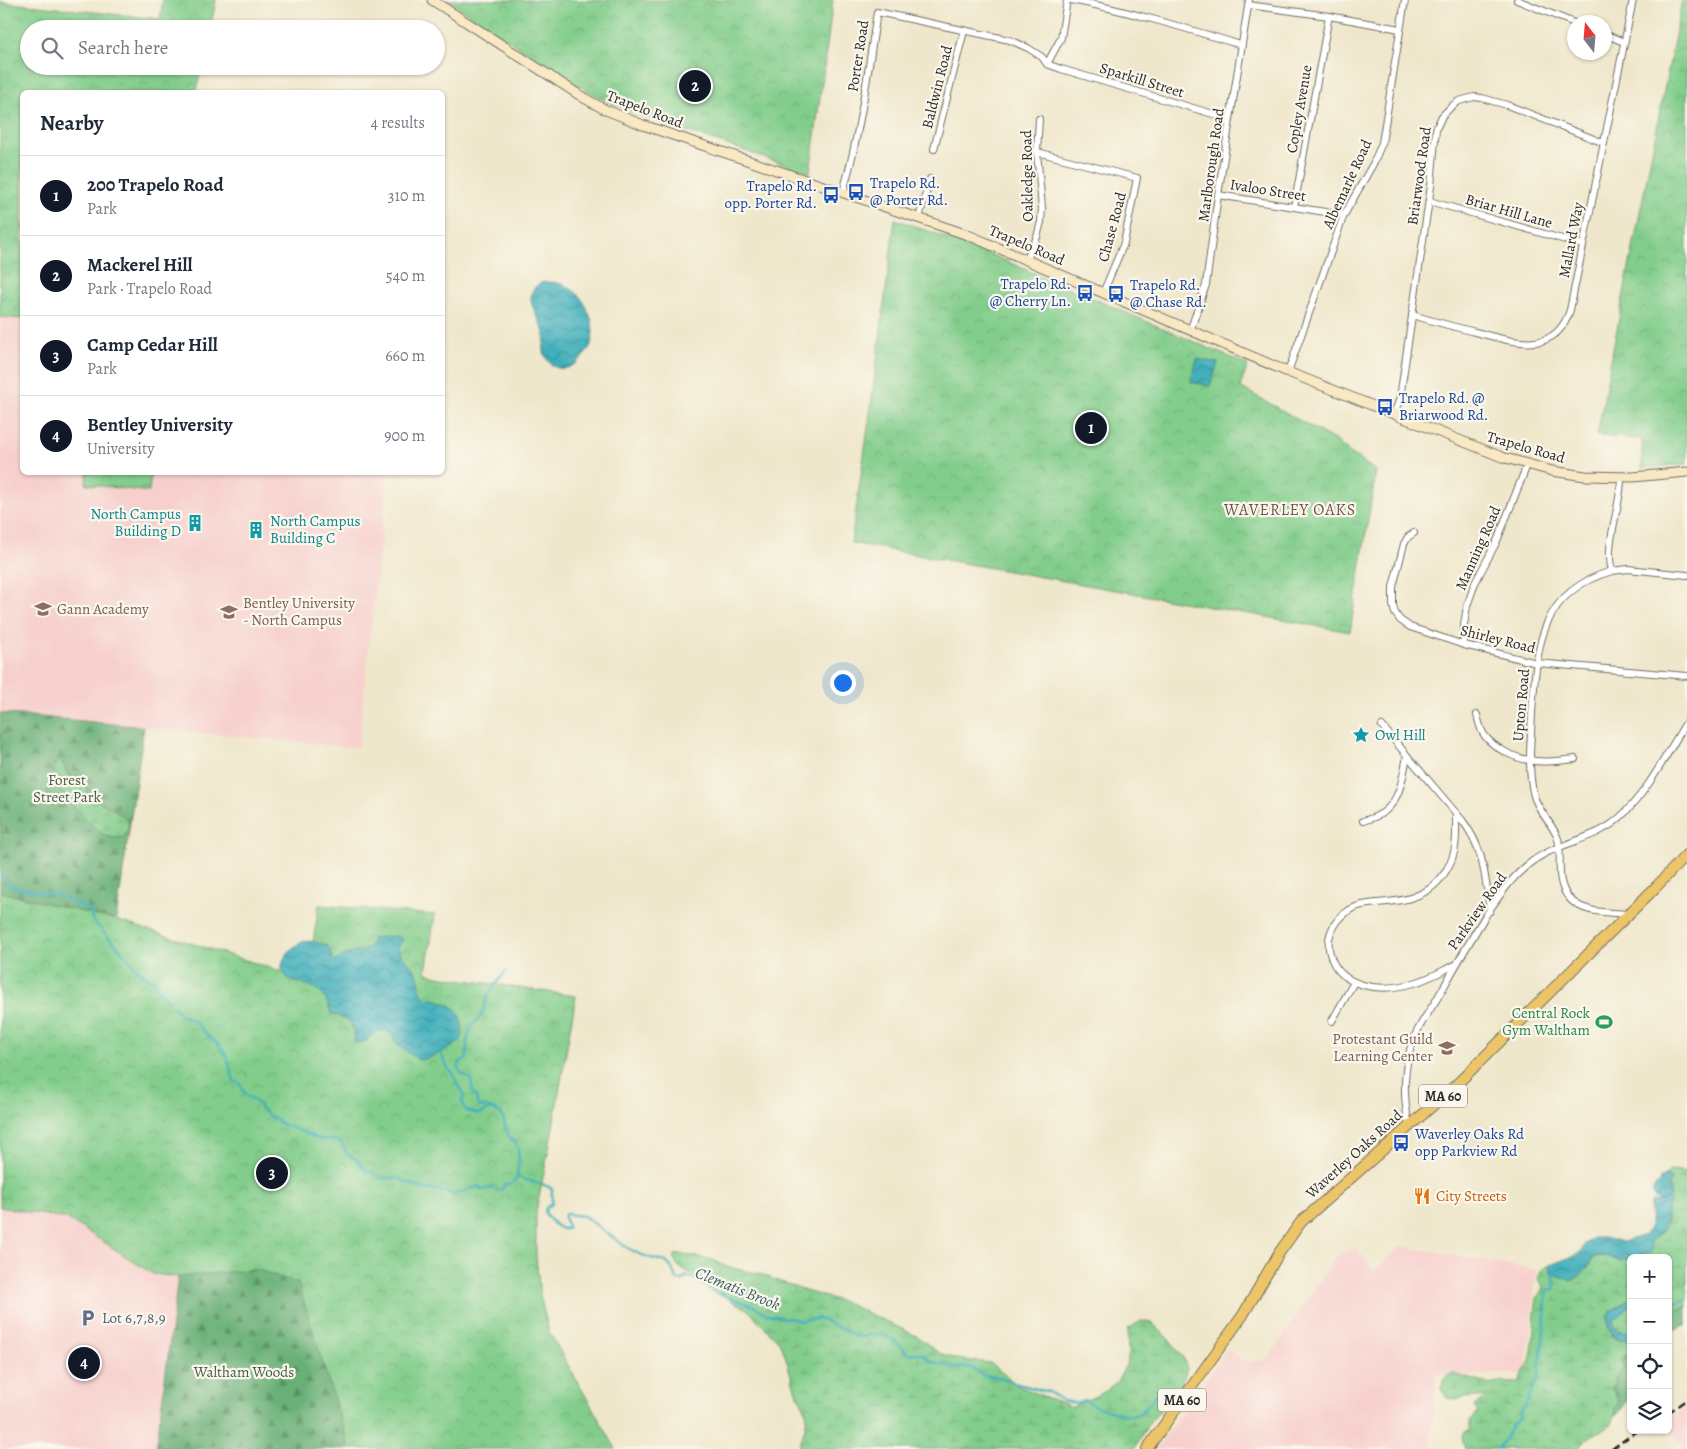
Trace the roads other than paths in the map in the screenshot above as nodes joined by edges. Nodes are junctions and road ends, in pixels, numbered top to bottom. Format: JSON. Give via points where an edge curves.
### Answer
{"nodes":[{"id":1,"x":432,"y":0,"type":"edge"},
{"id":2,"x":1067,"y":0,"type":"edge"},
{"id":3,"x":1071,"y":0,"type":"edge"},
{"id":4,"x":1405,"y":0,"type":"edge"},
{"id":5,"x":1517,"y":0,"type":"edge"},
{"id":6,"x":1633,"y":0,"type":"edge"},
{"id":7,"x":1249,"y":3,"type":"edge"},
{"id":8,"x":1329,"y":16,"type":"junction"},
{"id":9,"x":1567,"y":20,"type":"edge"},
{"id":10,"x":1400,"y":29,"type":"junction"},
{"id":11,"x":964,"y":31,"type":"junction"},
{"id":12,"x":1612,"y":37,"type":"edge"},
{"id":13,"x":1624,"y":42,"type":"junction"},
{"id":14,"x":1241,"y":45,"type":"junction"},
{"id":15,"x":1047,"y":64,"type":"junction"},
{"id":16,"x":1039,"y":119,"type":"dead end"},
{"id":17,"x":1230,"y":119,"type":"junction"},
{"id":18,"x":1604,"y":143,"type":"junction"},
{"id":19,"x":934,"y":148,"type":"dead end"},
{"id":20,"x":1037,"y":152,"type":"junction"},
{"id":21,"x":930,"y":179,"type":"dead end"},
{"id":22,"x":843,"y":192,"type":"junction"},
{"id":23,"x":1218,"y":195,"type":"junction"},
{"id":24,"x":1429,"y":201,"type":"junction"},
{"id":25,"x":1294,"y":207,"type":"junction"},
{"id":26,"x":1344,"y":215,"type":"junction"},
{"id":27,"x":919,"y":218,"type":"junction"},
{"id":28,"x":1583,"y":245,"type":"junction"},
{"id":29,"x":1026,"y":259,"type":"junction"},
{"id":30,"x":1103,"y":293,"type":"junction"},
{"id":31,"x":1412,"y":316,"type":"junction"},
{"id":32,"x":1190,"y":331,"type":"junction"},
{"id":33,"x":1288,"y":372,"type":"junction"},
{"id":34,"x":1394,"y":414,"type":"junction"},
{"id":35,"x":1527,"y":465,"type":"junction"},
{"id":36,"x":1687,"y":472,"type":"edge"},
{"id":37,"x":1621,"y":478,"type":"junction"},
{"id":38,"x":1414,"y":533,"type":"dead end"},
{"id":39,"x":1612,"y":571,"type":"junction"},
{"id":40,"x":1687,"y":575,"type":"edge"},
{"id":41,"x":1464,"y":645,"type":"junction"},
{"id":42,"x":1537,"y":663,"type":"junction"},
{"id":43,"x":1687,"y":676,"type":"edge"},
{"id":44,"x":1477,"y":715,"type":"dead end"},
{"id":45,"x":1687,"y":722,"type":"edge"},
{"id":46,"x":1382,"y":726,"type":"dead end"},
{"id":47,"x":1407,"y":756,"type":"junction"},
{"id":48,"x":1575,"y":759,"type":"dead end"},
{"id":49,"x":1529,"y":761,"type":"junction"},
{"id":50,"x":1456,"y":813,"type":"junction"},
{"id":51,"x":1363,"y":822,"type":"dead end"},
{"id":52,"x":1559,"y":847,"type":"junction"},
{"id":53,"x":1687,"y":854,"type":"edge"},
{"id":54,"x":1490,"y":911,"type":"junction"},
{"id":55,"x":1629,"y":914,"type":"junction"},
{"id":56,"x":1455,"y":964,"type":"junction"},
{"id":57,"x":1354,"y":982,"type":"junction"},
{"id":58,"x":1332,"y":1021,"type":"dead end"},
{"id":59,"x":1409,"y":1125,"type":"junction"},
{"id":60,"x":1147,"y":1449,"type":"edge"}],
"edges":[{"from":1,"to":22,"type":"main road","name":"Trapelo Road","via":[[606,110]]},
{"from":2,"to":15,"type":"street","via":[[1061,38]]},
{"from":3,"to":14,"type":"street","via":[[1145,16]]},
{"from":4,"to":10,"type":"street","name":"Albemarle Road"},
{"from":5,"to":9,"type":"street"},
{"from":6,"to":13,"type":"street","name":"Mallard Way"},
{"from":7,"to":8,"type":"street"},
{"from":7,"to":14,"type":"street","name":"Marlborough Road"},
{"from":8,"to":10,"type":"street"},
{"from":8,"to":25,"type":"street","name":"Copley Avenue"},
{"from":10,"to":26,"type":"street","name":"Albemarle Road","via":[[1382,143]]},
{"from":11,"to":15,"type":"street","name":"Porter Road","via":[[1010,40],[1042,57]]},
{"from":11,"to":19,"type":"street","name":"Baldwin Road"},
{"from":11,"to":22,"type":"street","name":"Porter Road","via":[[877,12],[851,164]]},
{"from":12,"to":13,"type":"street"},
{"from":13,"to":18,"type":"street","name":"Mallard Way"},
{"from":14,"to":17,"type":"street","name":"Marlborough Road"},
{"from":15,"to":17,"type":"street","name":"Sparkill Street"},
{"from":16,"to":20,"type":"street","name":"Oakledge Road"},
{"from":17,"to":23,"type":"street","name":"Marlborough Road"},
{"from":18,"to":24,"type":"street","name":"Briarwood Road","via":[[1489,99],[1459,102],[1442,116],[1436,129]]},
{"from":18,"to":28,"type":"street","name":"Mallard Way"},
{"from":20,"to":29,"type":"street","name":"Oakledge Road","via":[[1042,222]]},
{"from":20,"to":30,"type":"street","name":"Chase Road","via":[[1137,178],[1124,243]]},
{"from":21,"to":27,"type":"street"},
{"from":22,"to":27,"type":"main road","name":"Trapelo Road"},
{"from":23,"to":25,"type":"street","name":"Ivaloo Street"},
{"from":23,"to":32,"type":"street","name":"Marlborough Road","via":[[1206,286]]},
{"from":24,"to":28,"type":"street","name":"Briar Hill Lane"},
{"from":24,"to":31,"type":"street","name":"Briarwood Road"},
{"from":25,"to":26,"type":"street","name":"Ivaloo Street"},
{"from":26,"to":33,"type":"street","name":"Albemarle Road"},
{"from":27,"to":29,"type":"main road","name":"Trapelo Road"},
{"from":28,"to":31,"type":"street","name":"Mallard Way","via":[[1566,321],[1554,336],[1545,340],[1517,342]]},
{"from":29,"to":30,"type":"main road","name":"Trapelo Road"},
{"from":30,"to":32,"type":"main road","name":"Trapelo Road"},
{"from":31,"to":34,"type":"street","name":"Briarwood Road","via":[[1400,398]]},
{"from":32,"to":33,"type":"main road","name":"Trapelo Road"},
{"from":33,"to":34,"type":"main road","name":"Trapelo Road"},
{"from":34,"to":35,"type":"main road","name":"Trapelo Road"},
{"from":35,"to":37,"type":"main road","name":"Trapelo Road","via":[[1574,475]]},
{"from":35,"to":41,"type":"street","name":"Manning Road","via":[[1497,542],[1475,583],[1467,606]]},
{"from":36,"to":37,"type":"main road","name":"Trapelo Road"},
{"from":37,"to":39,"type":"street","via":[[1610,550]]},
{"from":38,"to":41,"type":"street","name":"Shirley Road","via":[[1404,544],[1394,587],[1395,613],[1410,627]]},
{"from":39,"to":40,"type":"street","name":"Upton Road","via":[[1628,569]]},
{"from":39,"to":42,"type":"street","name":"Upton Road","via":[[1581,584],[1562,600],[1547,621]]},
{"from":41,"to":42,"type":"street","name":"Shirley Road"},
{"from":42,"to":43,"type":"street","name":"Shirley Road"},
{"from":42,"to":49,"type":"street","name":"Upton Road"},
{"from":44,"to":49,"type":"street","via":[[1490,741]]},
{"from":45,"to":52,"type":"street","name":"Parkview Road","via":[[1652,778],[1623,814],[1602,829]]},
{"from":46,"to":47,"type":"street"},
{"from":47,"to":50,"type":"street"},
{"from":47,"to":51,"type":"street","via":[[1393,803],[1381,814]]},
{"from":48,"to":49,"type":"street"},
{"from":49,"to":52,"type":"street","name":"Upton Road","via":[[1535,798]]},
{"from":50,"to":54,"type":"street","via":[[1478,845]]},
{"from":50,"to":57,"type":"street","via":[[1456,842],[1452,859],[1431,888],[1411,898],[1354,907],[1333,927],[1329,941],[1330,956],[1340,972]]},
{"from":52,"to":54,"type":"street","name":"Parkview Road","via":[[1523,869],[1503,890]]},
{"from":52,"to":55,"type":"street","name":"Upton Road","via":[[1560,877],[1570,899],[1592,911]]},
{"from":53,"to":55,"type":"main road","name":"Waverley Oaks Road","number":"MA 60"},
{"from":54,"to":56,"type":"street","name":"Parkview Road"},
{"from":55,"to":59,"type":"main road","name":"Waverley Oaks Road","number":"MA 60","via":[[1456,1084]]},
{"from":56,"to":57,"type":"street","via":[[1404,986],[1385,988]]},
{"from":56,"to":59,"type":"street","name":"Parkview Road","via":[[1417,1030],[1410,1050],[1405,1080]]},
{"from":57,"to":58,"type":"street"},
{"from":59,"to":60,"type":"main road","name":"Waverley Oaks Road","number":"MA 60","via":[[1295,1229],[1243,1315]]}]}
